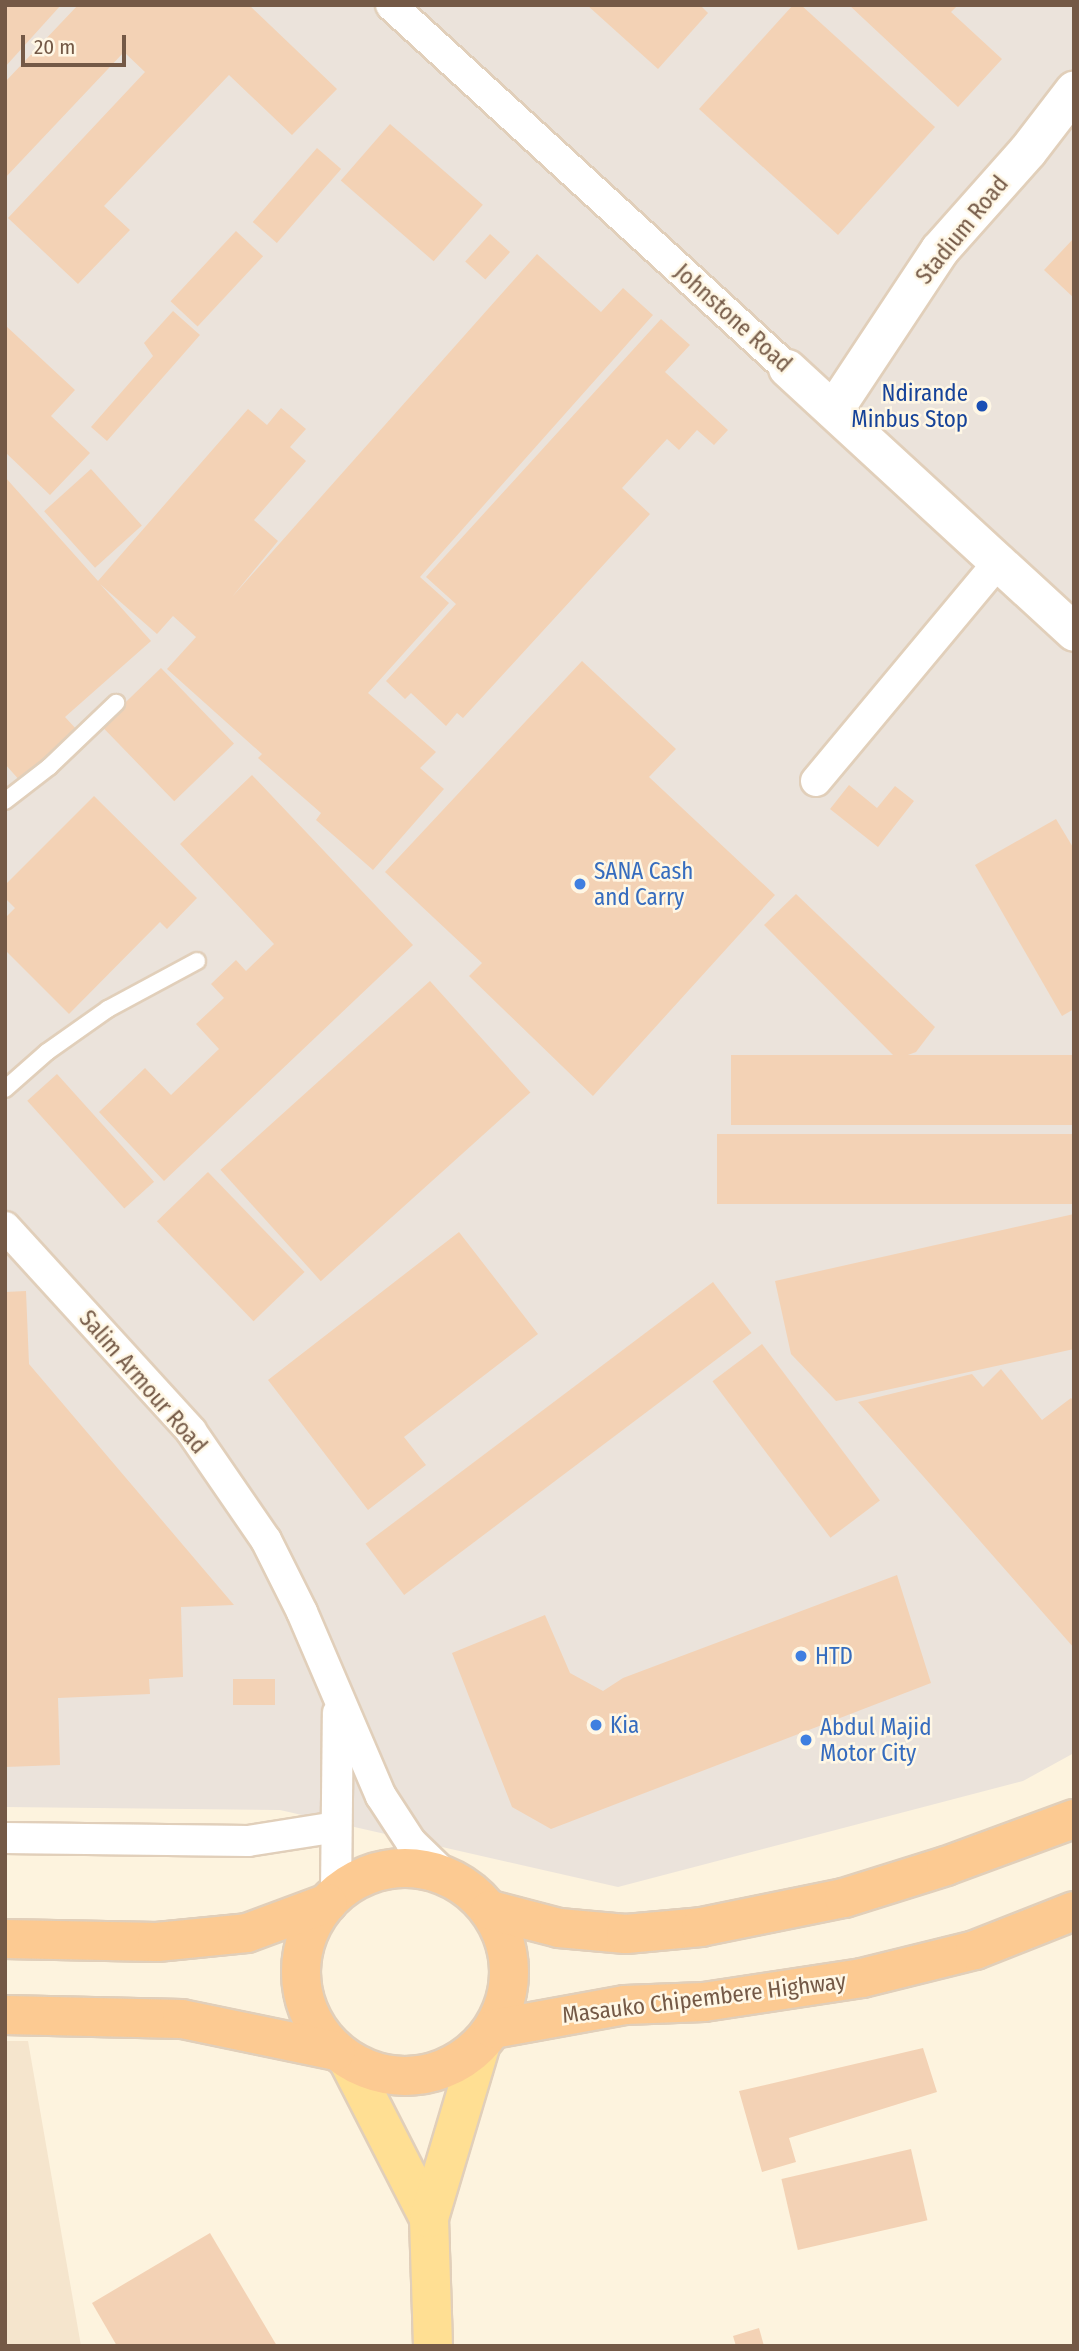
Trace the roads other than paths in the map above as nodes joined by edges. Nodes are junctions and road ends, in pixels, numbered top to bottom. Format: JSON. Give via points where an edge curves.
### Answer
{"nodes":[{"id":1,"x":391,"y":5,"type":"edge"},
{"id":2,"x":1074,"y":91,"type":"edge"},
{"id":3,"x":787,"y":368,"type":"joint"},
{"id":4,"x":834,"y":410,"type":"junction"},
{"id":5,"x":1000,"y":560,"type":"junction"},
{"id":6,"x":1074,"y":632,"type":"edge"},
{"id":7,"x":116,"y":703,"type":"dead end"},
{"id":8,"x":816,"y":781,"type":"dead end"},
{"id":9,"x":5,"y":801,"type":"edge"},
{"id":10,"x":197,"y":961,"type":"dead end"},
{"id":11,"x":5,"y":1089,"type":"edge"},
{"id":12,"x":5,"y":1227,"type":"edge"},
{"id":13,"x":337,"y":1699,"type":"junction"},
{"id":14,"x":1074,"y":1819,"type":"edge"},
{"id":15,"x":336,"y":1827,"type":"junction"},
{"id":16,"x":5,"y":1838,"type":"edge"},
{"id":17,"x":444,"y":1874,"type":"junction"},
{"id":18,"x":332,"y":1898,"type":"junction"},
{"id":19,"x":490,"y":1910,"type":"junction"},
{"id":20,"x":1074,"y":1911,"type":"edge"},
{"id":21,"x":5,"y":1938,"type":"edge"},
{"id":22,"x":5,"y":2015,"type":"edge"},
{"id":23,"x":487,"y":2036,"type":"junction"},
{"id":24,"x":342,"y":2055,"type":"junction"},
{"id":25,"x":429,"y":2218,"type":"junction"},
{"id":26,"x":433,"y":2346,"type":"edge"}],
"edges":[{"from":1,"to":3,"type":"street","name":"Johnstone Road"},
{"from":2,"to":4,"type":"main road","name":"Stadium Road","via":[[940,250]]},
{"from":3,"to":4,"type":"street","name":"Johnstone Road"},
{"from":4,"to":5,"type":"street","name":"Johnstone Road"},
{"from":5,"to":6,"type":"street","name":"Johnstone Road"},
{"from":5,"to":8,"type":"street"},
{"from":7,"to":9,"type":"lane","via":[[49,767]]},
{"from":10,"to":11,"type":"lane","via":[[108,1009]]},
{"from":12,"to":13,"type":"street","name":"Salim Armour Road","via":[[191,1431],[266,1541],[302,1612]]},
{"from":13,"to":15,"type":"street","name":"Salim Armour Road","via":[[340,1783]]},
{"from":13,"to":17,"type":"street","name":"Salim Armour Road","via":[[381,1796],[411,1842]]},
{"from":14,"to":19,"type":"highway","via":[[844,1898],[701,1927],[626,1934],[559,1928]]},
{"from":15,"to":16,"type":"street","via":[[248,1841]]},
{"from":15,"to":18,"type":"street","name":"Salim Armour Road"},
{"from":17,"to":18,"type":"highway","via":[[388,1869],[360,1878]]},
{"from":17,"to":19,"type":"highway","via":[[470,1889]]},
{"from":18,"to":21,"type":"highway","via":[[247,1933],[157,1942]]},
{"from":18,"to":24,"type":"highway","via":[[310,1930],[301,1962],[303,1995],[315,2026]]},
{"from":19,"to":23,"type":"highway","via":[[507,1948],[508,1990]]},
{"from":20,"to":23,"type":"highway","name":"Masauko Chipembere Highway","via":[[975,1950],[862,1978],[704,2002],[625,2005]]},
{"from":22,"to":24,"type":"highway","via":[[182,2019]]},
{"from":23,"to":24,"type":"highway","via":[[449,2066],[403,2077],[374,2072]]},
{"from":23,"to":25,"type":"main road"},
{"from":24,"to":25,"type":"main road"},
{"from":25,"to":26,"type":"main road"}]}
